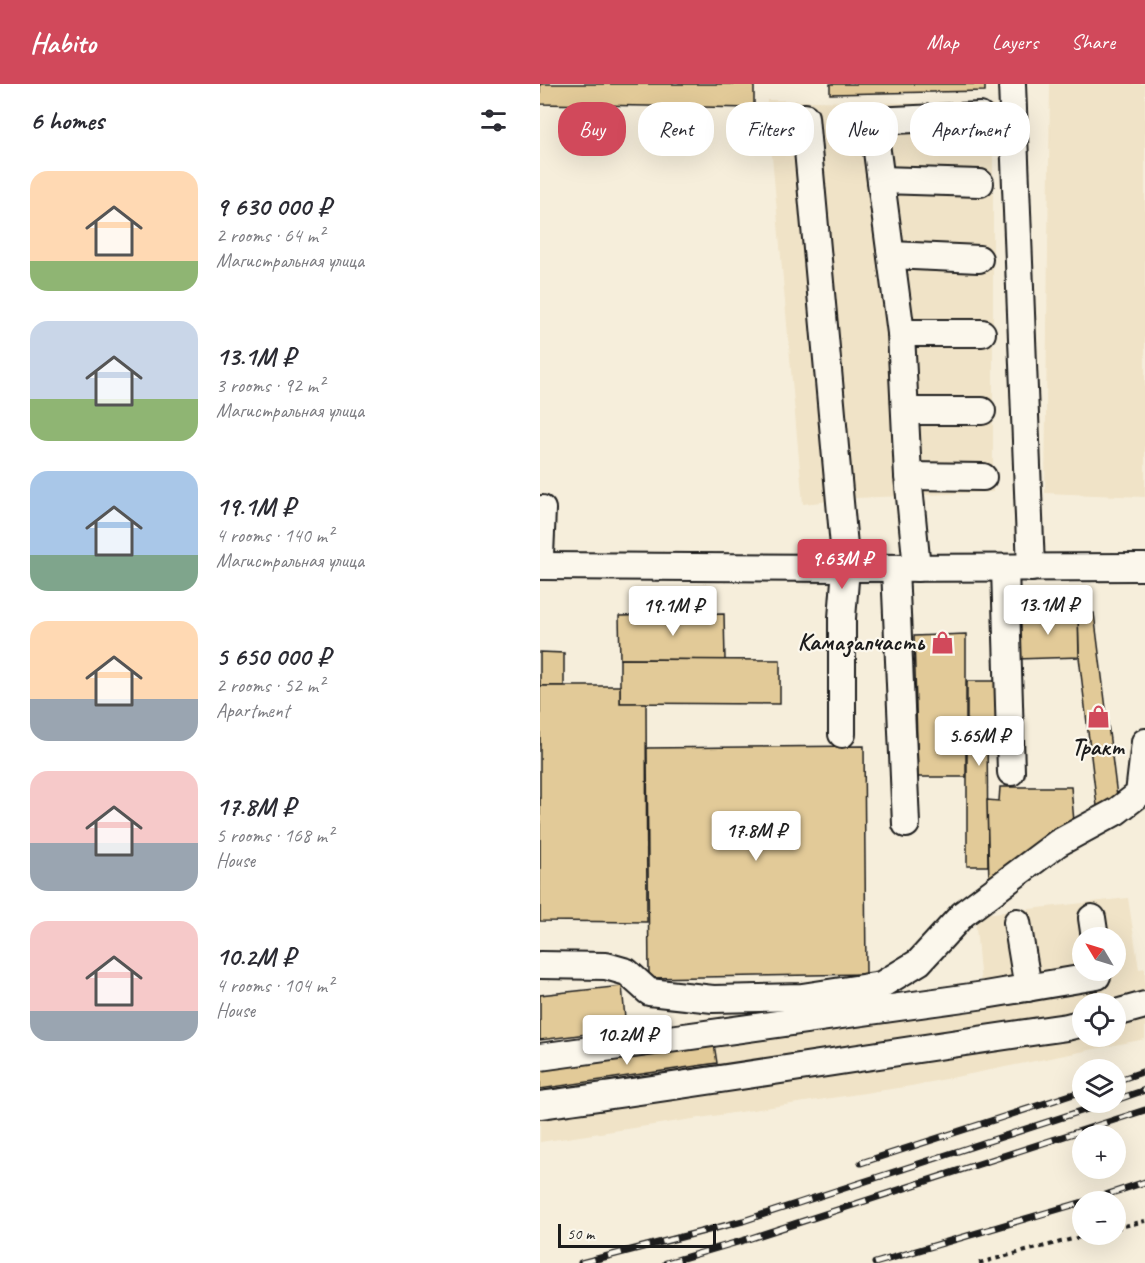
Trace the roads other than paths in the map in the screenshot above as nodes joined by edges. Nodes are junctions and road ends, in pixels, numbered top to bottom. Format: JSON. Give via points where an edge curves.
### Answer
{"nodes":[{"id":1,"x":1012,"y":84,"type":"edge"},
{"id":2,"x":910,"y":119,"type":"edge"},
{"id":3,"x":809,"y":156,"type":"edge"},
{"id":4,"x":880,"y":180,"type":"junction"},
{"id":5,"x":980,"y":183,"type":"dead end"},
{"id":6,"x":891,"y":255,"type":"junction"},
{"id":7,"x":979,"y":259,"type":"dead end"},
{"id":8,"x":901,"y":333,"type":"junction"},
{"id":9,"x":982,"y":333,"type":"dead end"},
{"id":10,"x":906,"y":411,"type":"junction"},
{"id":11,"x":982,"y":411,"type":"dead end"},
{"id":12,"x":909,"y":476,"type":"junction"},
{"id":13,"x":983,"y":477,"type":"dead end"},
{"id":14,"x":542,"y":509,"type":"dead end"},
{"id":15,"x":540,"y":555,"type":"edge"},
{"id":16,"x":540,"y":567,"type":"edge"},
{"id":17,"x":1145,"y":567,"type":"edge"},
{"id":18,"x":846,"y":568,"type":"junction"},
{"id":19,"x":906,"y":568,"type":"junction"},
{"id":20,"x":1005,"y":568,"type":"junction"},
{"id":21,"x":1031,"y":568,"type":"junction"},
{"id":22,"x":842,"y":734,"type":"dead end"},
{"id":23,"x":1145,"y":742,"type":"edge"},
{"id":24,"x":1011,"y":772,"type":"dead end"},
{"id":25,"x":906,"y":824,"type":"dead end"},
{"id":26,"x":1017,"y":922,"type":"dead end"},
{"id":27,"x":540,"y":965,"type":"edge"},
{"id":28,"x":1072,"y":980,"type":"edge"},
{"id":29,"x":1028,"y":988,"type":"junction"},
{"id":30,"x":1145,"y":1005,"type":"edge"},
{"id":31,"x":1126,"y":1010,"type":"edge"},
{"id":32,"x":1072,"y":1026,"type":"edge"},
{"id":33,"x":540,"y":1057,"type":"edge"},
{"id":34,"x":540,"y":1104,"type":"edge"}],
"edges":[{"from":1,"to":21,"type":"street"},
{"from":2,"to":4,"type":"street","via":[[873,121]]},
{"from":3,"to":18,"type":"street"},
{"from":4,"to":5,"type":"street"},
{"from":4,"to":6,"type":"street"},
{"from":6,"to":7,"type":"street"},
{"from":6,"to":8,"type":"street"},
{"from":8,"to":9,"type":"street"},
{"from":8,"to":10,"type":"street"},
{"from":10,"to":11,"type":"street"},
{"from":10,"to":12,"type":"street"},
{"from":12,"to":13,"type":"street"},
{"from":12,"to":19,"type":"street"},
{"from":14,"to":15,"type":"street"},
{"from":16,"to":18,"type":"street"},
{"from":17,"to":21,"type":"street"},
{"from":18,"to":19,"type":"street"},
{"from":18,"to":22,"type":"street"},
{"from":19,"to":20,"type":"street"},
{"from":19,"to":25,"type":"street"},
{"from":20,"to":21,"type":"street"},
{"from":20,"to":24,"type":"street"},
{"from":23,"to":27,"type":"street","via":[[1139,794],[1050,849],[963,914],[919,962],[880,985],[802,997],[713,999],[649,992],[627,972],[606,966]]},
{"from":26,"to":29,"type":"street"},
{"from":28,"to":29,"type":"street"},
{"from":29,"to":33,"type":"street"},
{"from":30,"to":31,"type":"street"},
{"from":32,"to":34,"type":"street"}]}
